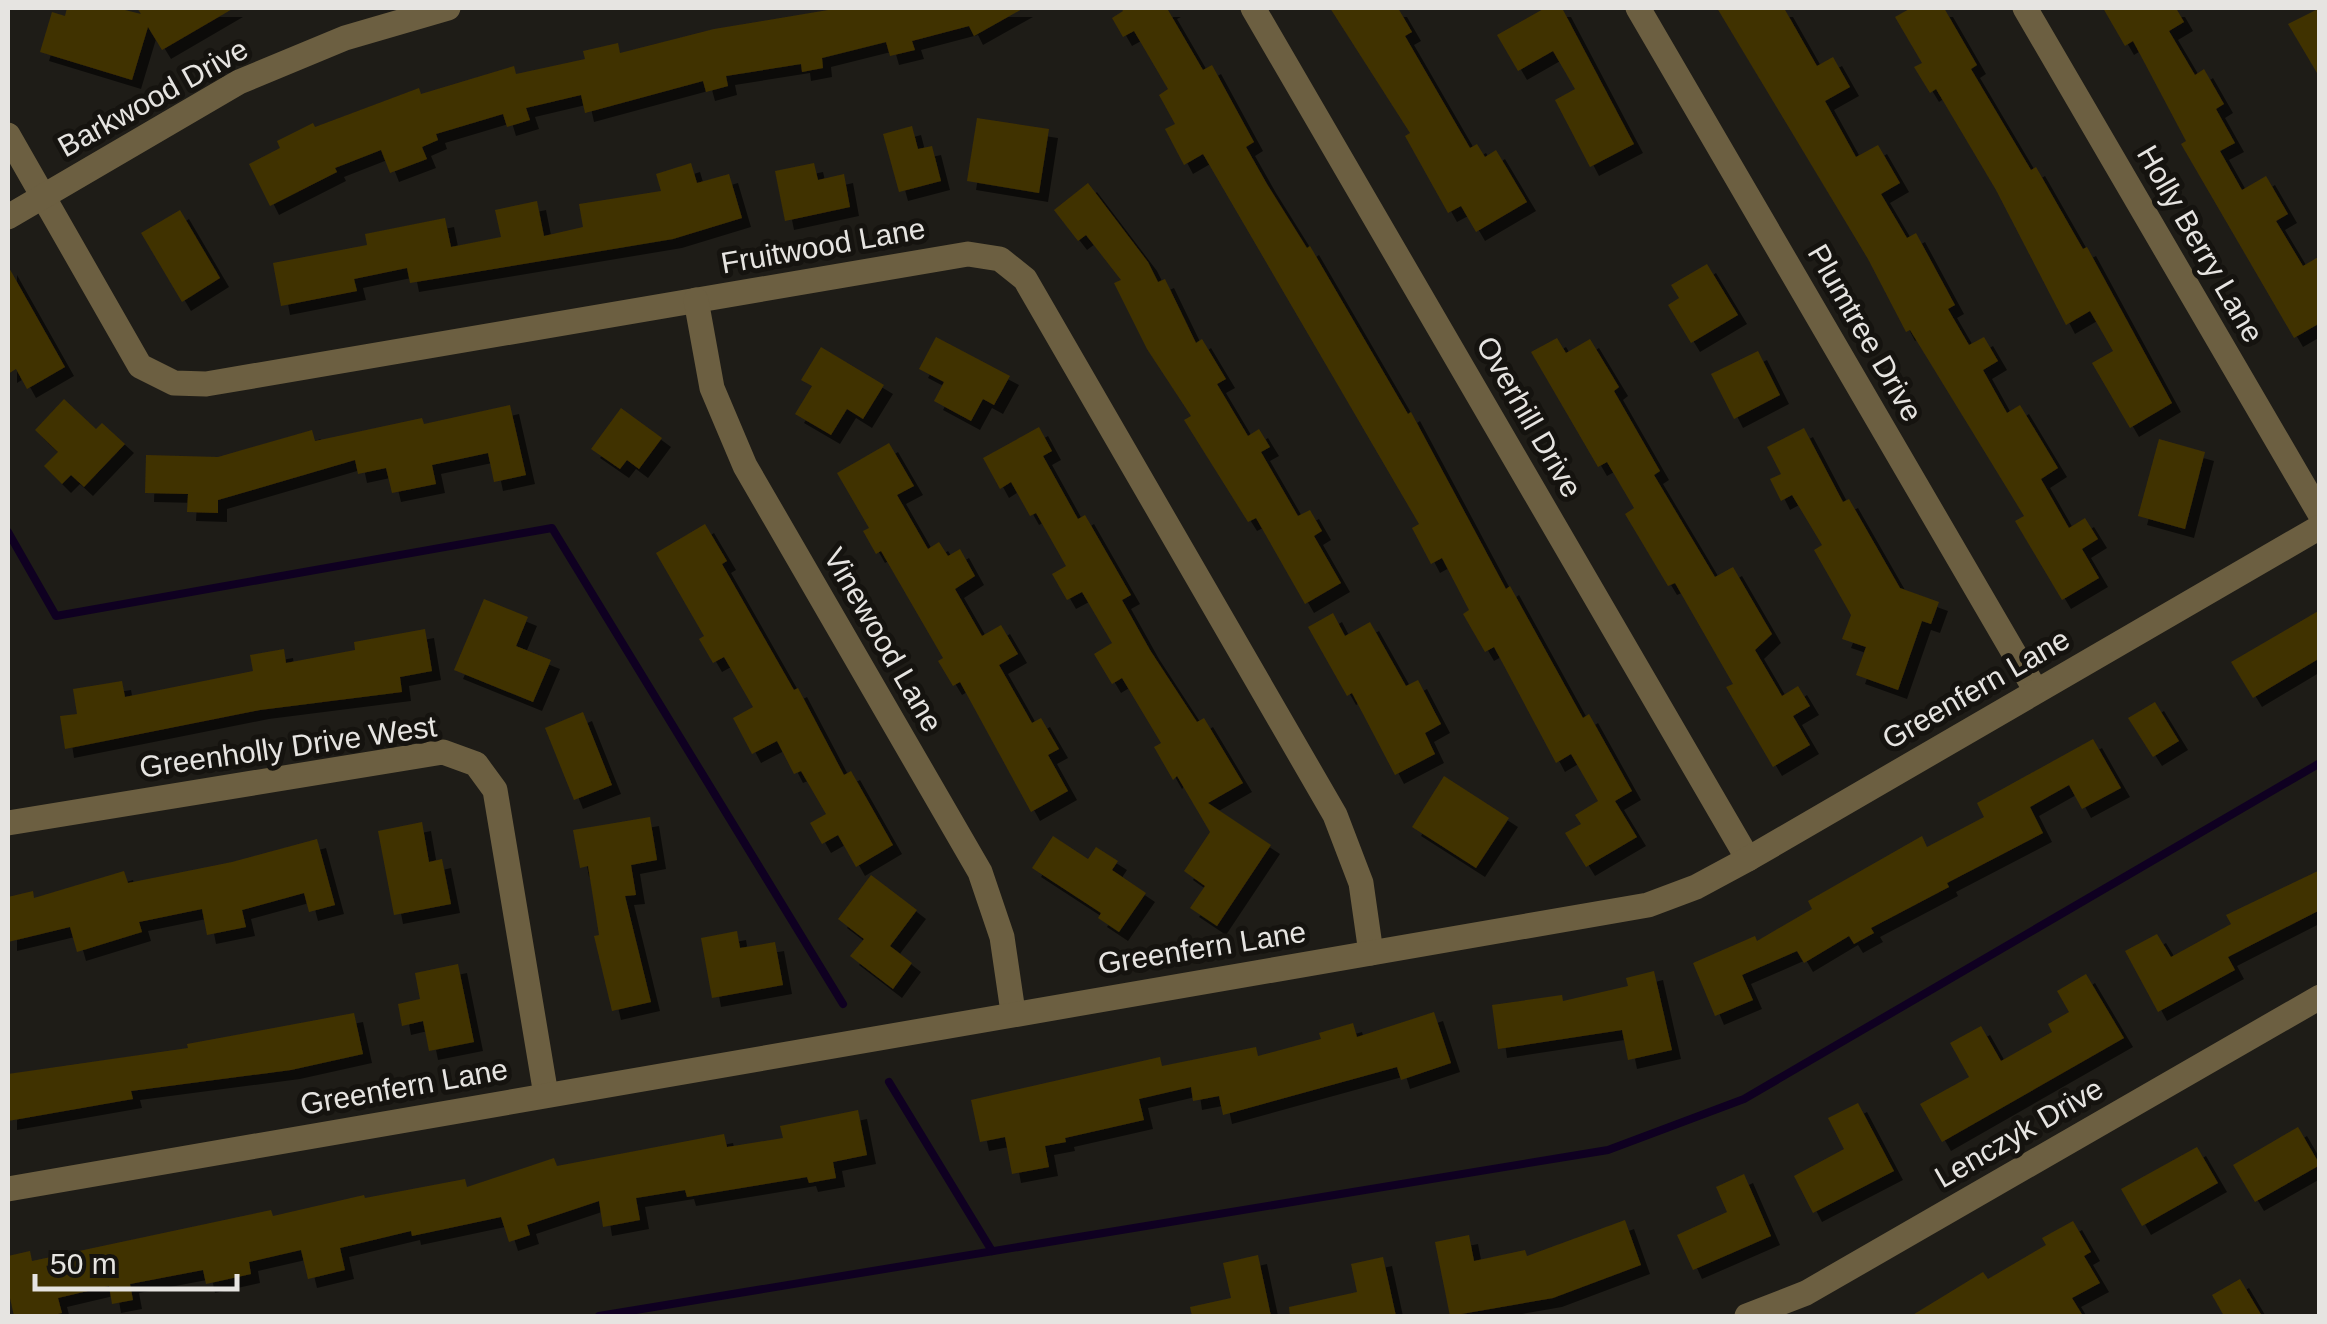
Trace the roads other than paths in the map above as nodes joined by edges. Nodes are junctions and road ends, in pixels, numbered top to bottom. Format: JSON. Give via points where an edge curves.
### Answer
{"nodes":[{"id":1,"x":448,"y":8,"type":"edge"},
{"id":2,"x":1253,"y":8,"type":"edge"},
{"id":3,"x":1638,"y":8,"type":"edge"},
{"id":4,"x":2025,"y":8,"type":"edge"},
{"id":5,"x":8,"y":135,"type":"edge"},
{"id":6,"x":43,"y":196,"type":"junction"},
{"id":7,"x":8,"y":216,"type":"edge"},
{"id":8,"x":696,"y":300,"type":"junction"},
{"id":9,"x":2320,"y":514,"type":"edge"},
{"id":10,"x":2320,"y":527,"type":"edge"},
{"id":11,"x":2036,"y":691,"type":"junction"},
{"id":12,"x":8,"y":823,"type":"edge"},
{"id":13,"x":1748,"y":859,"type":"junction"},
{"id":14,"x":1372,"y":953,"type":"junction"},
{"id":15,"x":2320,"y":997,"type":"edge"},
{"id":16,"x":1013,"y":1012,"type":"junction"},
{"id":17,"x":546,"y":1096,"type":"junction"},
{"id":18,"x":8,"y":1189,"type":"edge"},
{"id":19,"x":1747,"y":1316,"type":"edge"}],
"edges":[{"from":1,"to":6,"type":"street","name":"Barkwood Drive","via":[[345,38],[239,82]]},
{"from":2,"to":13,"type":"street","name":"Overhill Drive"},
{"from":3,"to":11,"type":"street","name":"Plumtree Drive"},
{"from":4,"to":9,"type":"street","name":"Holly Berry Lane"},
{"from":5,"to":6,"type":"street","name":"Fruitwood Lane"},
{"from":6,"to":7,"type":"street","name":"Barkwood Drive"},
{"from":6,"to":8,"type":"street","name":"Fruitwood Lane","via":[[140,366],[174,383],[206,384]]},
{"from":8,"to":14,"type":"street","name":"Fruitwood Lane","via":[[968,254],[1000,259],[1024,279],[1335,815],[1361,883]]},
{"from":8,"to":16,"type":"street","name":"Vinewood Lane","via":[[712,388],[745,466],[980,872],[1002,936]]},
{"from":10,"to":11,"type":"street","name":"Greenfern Lane"},
{"from":11,"to":13,"type":"street","name":"Greenfern Lane"},
{"from":12,"to":17,"type":"street","name":"Greenholly Drive West","via":[[443,752],[476,764],[495,790]]},
{"from":13,"to":14,"type":"street","name":"Greenfern Lane","via":[[1648,905]]},
{"from":14,"to":16,"type":"street","name":"Greenfern Lane"},
{"from":15,"to":19,"type":"street","name":"Lenczyk Drive","via":[[1806,1293]]},
{"from":16,"to":17,"type":"street","name":"Greenfern Lane"},
{"from":17,"to":18,"type":"street","name":"Greenfern Lane"}]}
